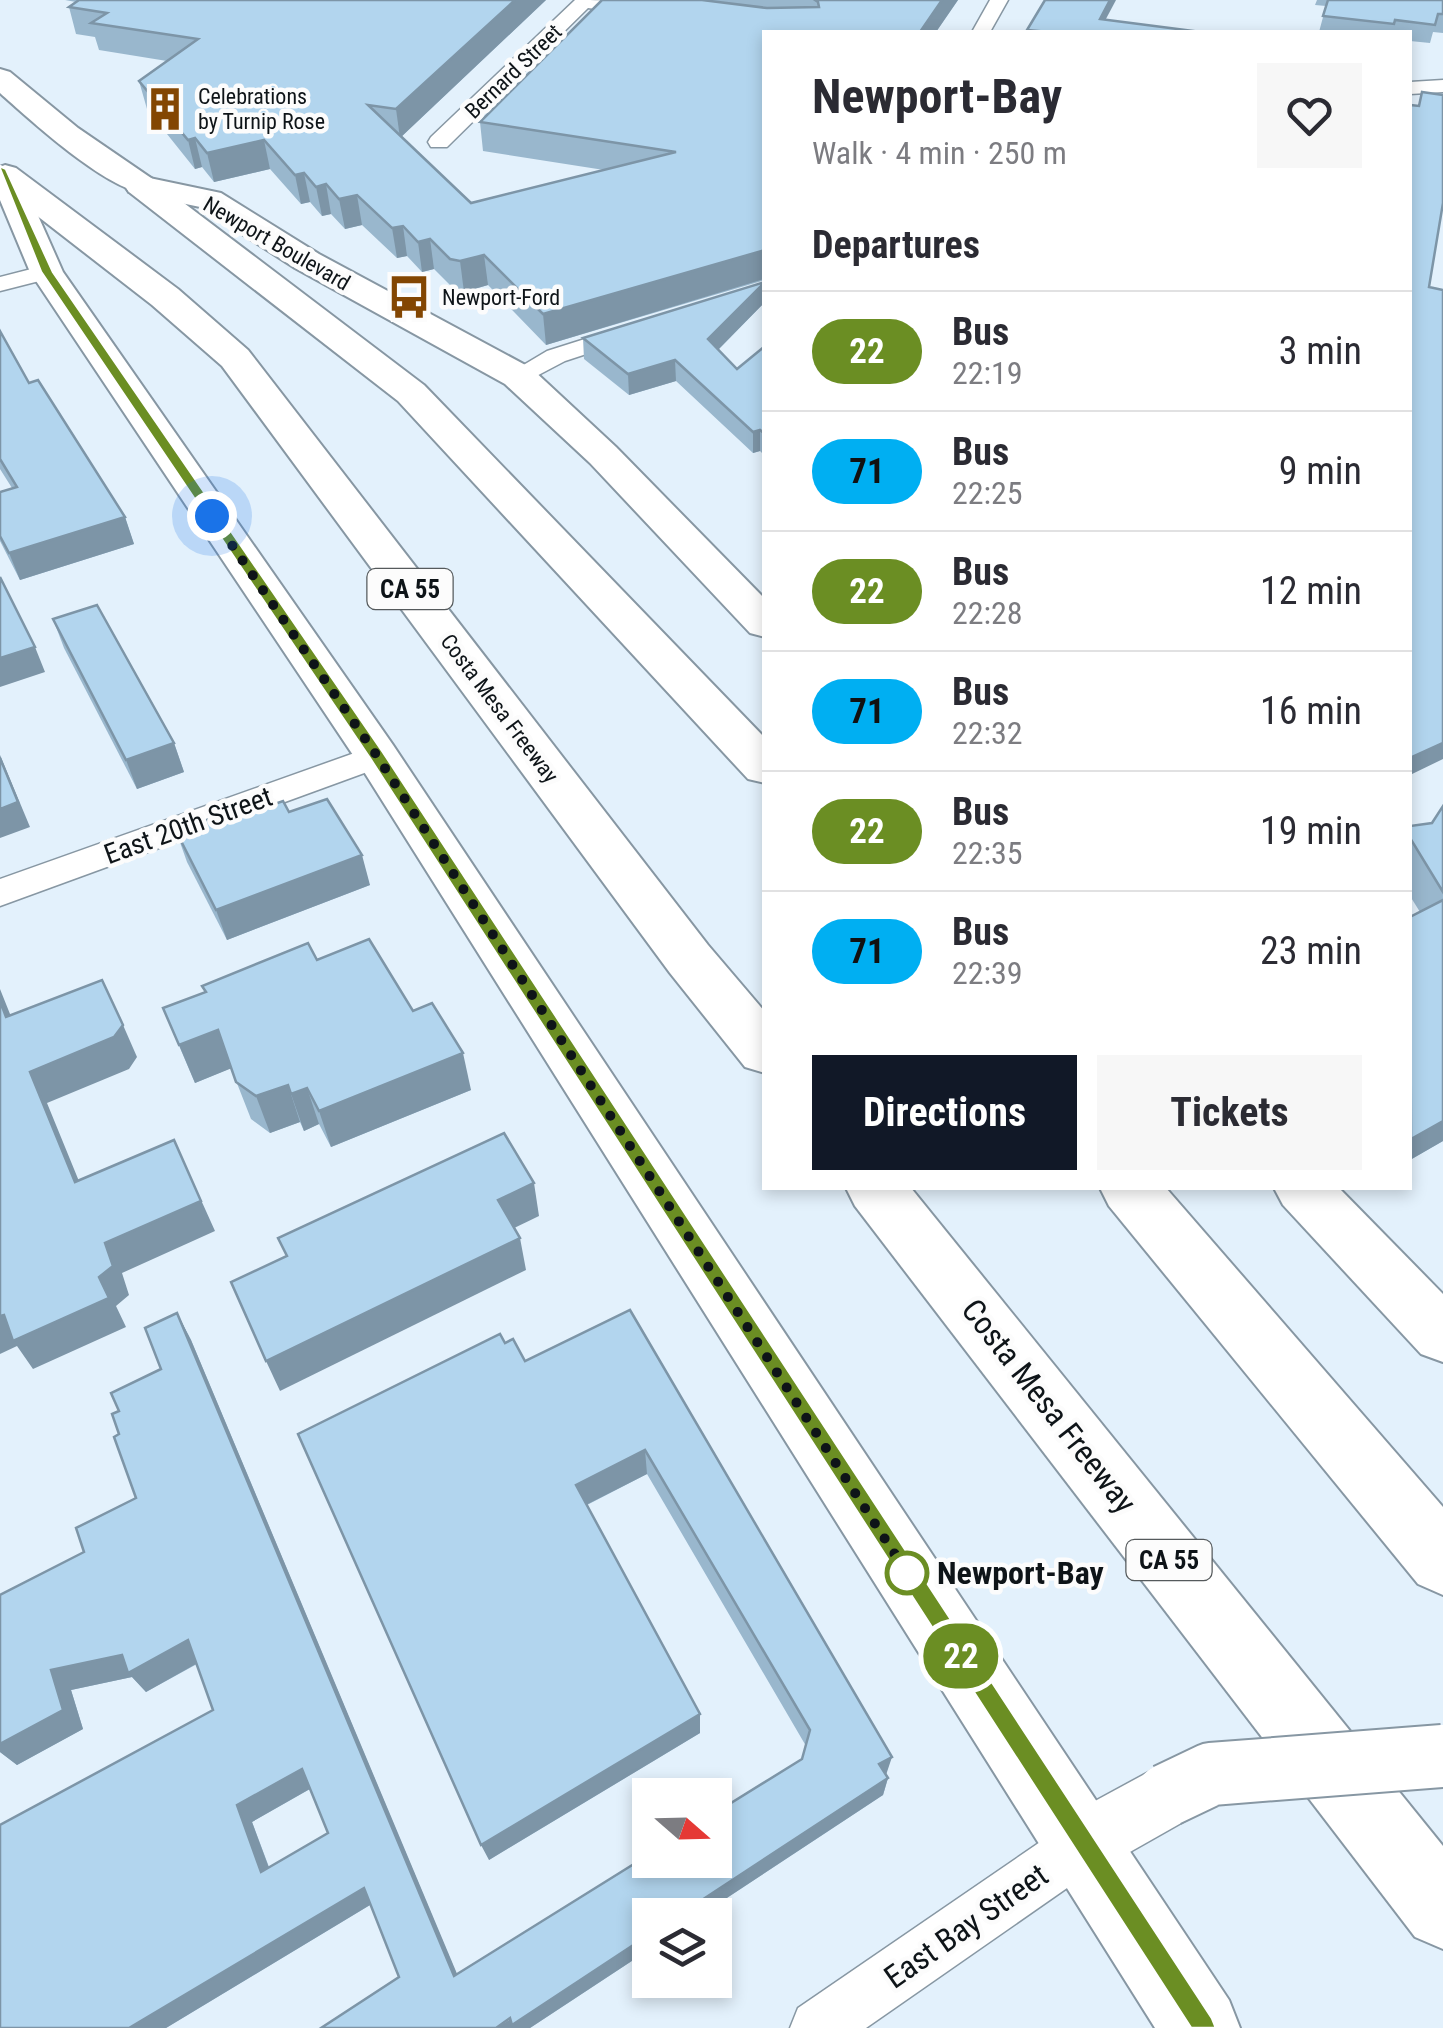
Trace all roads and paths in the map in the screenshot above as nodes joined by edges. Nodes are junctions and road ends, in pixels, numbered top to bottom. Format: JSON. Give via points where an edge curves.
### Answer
{"nodes":[{"id":1,"x":999,"y":0,"type":"edge"},
{"id":2,"x":585,"y":1,"type":"edge"},
{"id":3,"x":658,"y":12,"type":"edge"},
{"id":4,"x":982,"y":30,"type":"edge"},
{"id":5,"x":0,"y":78,"type":"edge"},
{"id":6,"x":1443,"y":86,"type":"edge"},
{"id":7,"x":1412,"y":88,"type":"edge"},
{"id":8,"x":439,"y":142,"type":"dead end"},
{"id":9,"x":2,"y":172,"type":"edge"},
{"id":10,"x":140,"y":185,"type":"junction"},
{"id":11,"x":47,"y":272,"type":"junction"},
{"id":12,"x":0,"y":284,"type":"edge"},
{"id":13,"x":647,"y":327,"type":"edge"},
{"id":14,"x":518,"y":376,"type":"junction"},
{"id":15,"x":762,"y":621,"type":"edge"},
{"id":16,"x":377,"y":756,"type":"junction"},
{"id":17,"x":762,"y":764,"type":"edge"},
{"id":18,"x":0,"y":893,"type":"edge"},
{"id":19,"x":762,"y":1047,"type":"edge"},
{"id":20,"x":878,"y":1190,"type":"edge"},
{"id":21,"x":1132,"y":1190,"type":"edge"},
{"id":22,"x":1305,"y":1190,"type":"edge"},
{"id":23,"x":1443,"y":1335,"type":"edge"},
{"id":24,"x":1443,"y":1560,"type":"edge"},
{"id":25,"x":1443,"y":1756,"type":"edge"},
{"id":26,"x":1084,"y":1844,"type":"junction"},
{"id":27,"x":1443,"y":1909,"type":"edge"},
{"id":28,"x":818,"y":2028,"type":"edge"},
{"id":29,"x":1201,"y":2028,"type":"edge"}],
"edges":[{"from":1,"to":4,"type":"street"},
{"from":2,"to":3,"type":"street"},
{"from":2,"to":8,"type":"street","name":"Bernard Street"},
{"from":5,"to":10,"type":"highway","name":"Newport Boulevard"},
{"from":6,"to":7,"type":"street"},
{"from":9,"to":11,"type":"main road"},
{"from":9,"to":19,"type":"highway","name":"Costa Mesa Freeway","number":"CA 55","via":[[236,358]]},
{"from":10,"to":14,"type":"main road","name":"Newport Boulevard","via":[[210,200],[306,261]]},
{"from":10,"to":17,"type":"highway","via":[[411,392]]},
{"from":11,"to":12,"type":"street"},
{"from":11,"to":16,"type":"main road"},
{"from":13,"to":14,"type":"street","via":[[556,356]]},
{"from":14,"to":15,"type":"main road","name":"Newport Boulevard","via":[[604,455]]},
{"from":16,"to":18,"type":"street","name":"East 20th Street"},
{"from":16,"to":26,"type":"main road"},
{"from":20,"to":27,"type":"highway","name":"Costa Mesa Freeway","number":"CA 55"},
{"from":21,"to":24,"type":"highway"},
{"from":22,"to":23,"type":"main road"},
{"from":25,"to":26,"type":"street","name":"East Bay Street","bridge":true,"via":[[1210,1774]]},
{"from":26,"to":28,"type":"street","name":"East Bay Street"},
{"from":26,"to":29,"type":"main road"}]}
